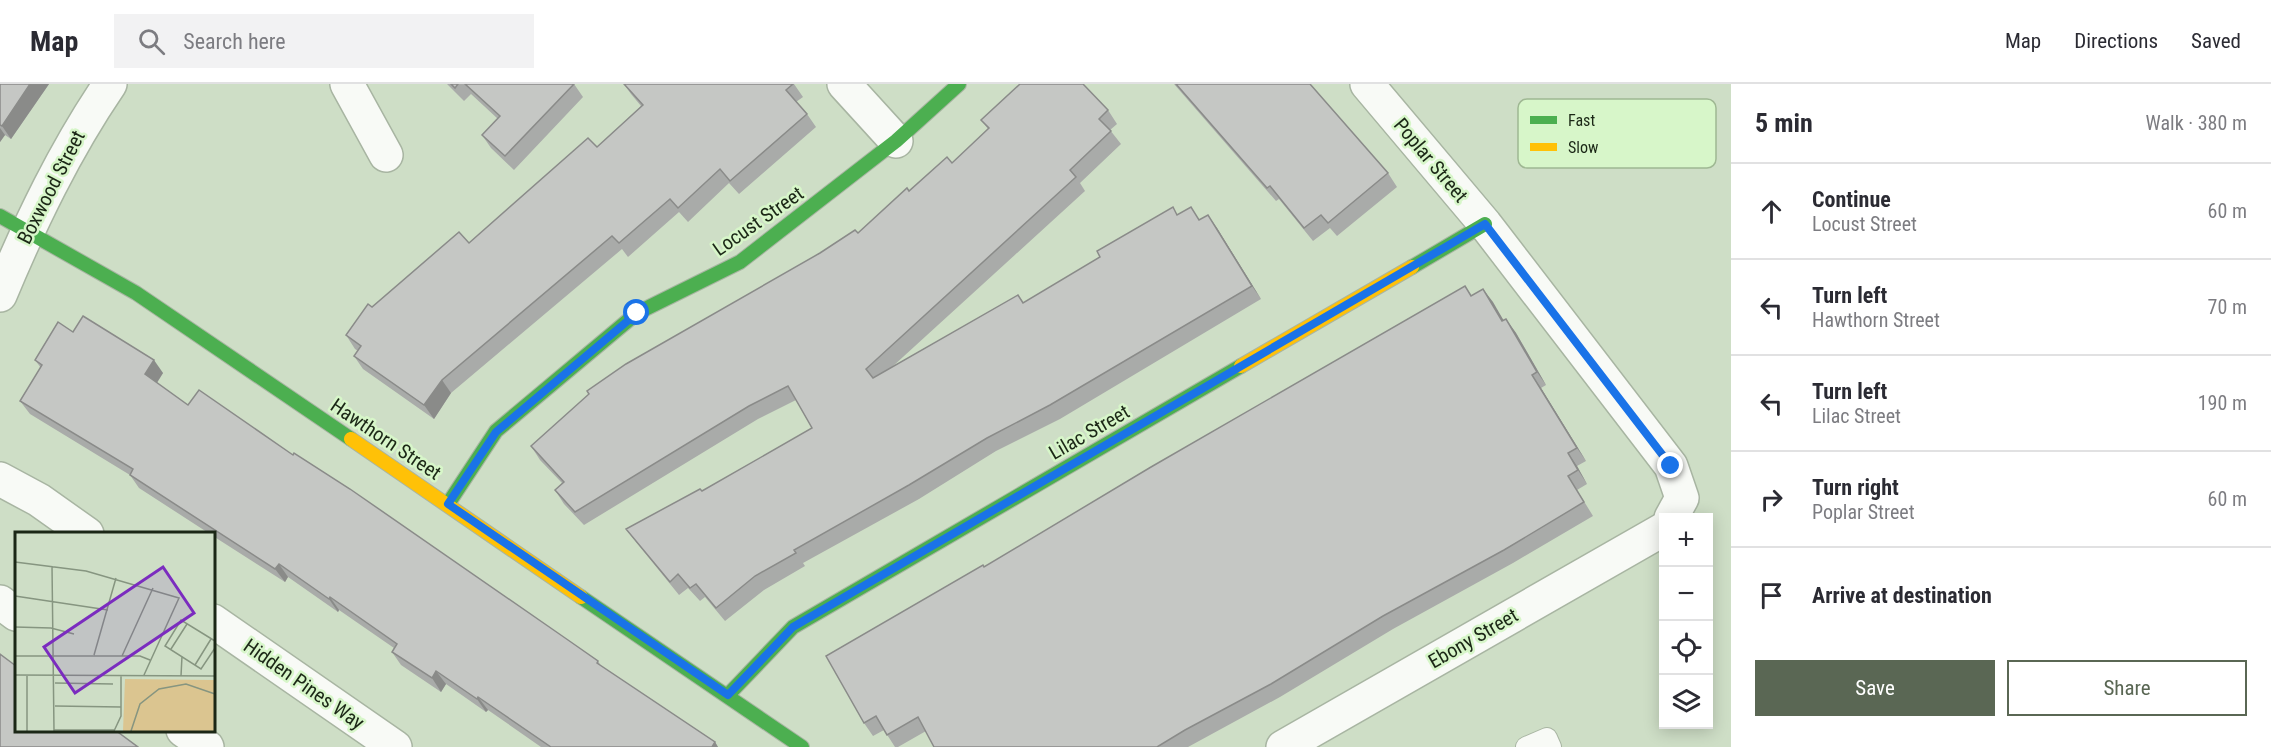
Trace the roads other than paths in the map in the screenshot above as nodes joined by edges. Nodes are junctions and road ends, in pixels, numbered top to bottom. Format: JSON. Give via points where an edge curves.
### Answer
{"nodes":[{"id":1,"x":110,"y":84,"type":"edge"},
{"id":2,"x":347,"y":84,"type":"edge"},
{"id":3,"x":844,"y":84,"type":"edge"},
{"id":4,"x":959,"y":84,"type":"edge"},
{"id":5,"x":1366,"y":84,"type":"edge"},
{"id":6,"x":896,"y":141,"type":"junction"},
{"id":7,"x":386,"y":155,"type":"dead end"},
{"id":8,"x":13,"y":224,"type":"edge"},
{"id":9,"x":1485,"y":224,"type":"junction"},
{"id":10,"x":0,"y":295,"type":"edge"},
{"id":11,"x":0,"y":479,"type":"edge"},
{"id":12,"x":448,"y":504,"type":"junction"},
{"id":13,"x":1676,"y":508,"type":"edge"},
{"id":14,"x":84,"y":532,"type":"edge"},
{"id":15,"x":1659,"y":533,"type":"edge"},
{"id":16,"x":0,"y":602,"type":"edge"},
{"id":17,"x":15,"y":613,"type":"edge"},
{"id":18,"x":214,"y":622,"type":"edge"},
{"id":19,"x":728,"y":695,"type":"junction"},
{"id":20,"x":186,"y":732,"type":"edge"},
{"id":21,"x":207,"y":747,"type":"edge"},
{"id":22,"x":395,"y":747,"type":"edge"},
{"id":23,"x":802,"y":747,"type":"edge"},
{"id":24,"x":1283,"y":747,"type":"edge"},
{"id":25,"x":1526,"y":747,"type":"edge"},
{"id":26,"x":1551,"y":747,"type":"edge"}],
"edges":[{"from":1,"to":8,"type":"street","name":"Boxwood Street"},
{"from":2,"to":7,"type":"street"},
{"from":3,"to":6,"type":"street"},
{"from":4,"to":6,"type":"street","name":"Locust Street"},
{"from":5,"to":9,"type":"street","name":"Poplar Street"},
{"from":6,"to":12,"type":"street","name":"Locust Street","via":[[740,262],[637,313],[496,432]]},
{"from":8,"to":10,"type":"street","name":"Boxwood Street"},
{"from":8,"to":12,"type":"street","name":"Hawthorn Street","via":[[136,292]]},
{"from":9,"to":13,"type":"street","name":"Poplar Street","via":[[1671,466]]},
{"from":9,"to":19,"type":"street","name":"Lilac Street","via":[[793,627]]},
{"from":11,"to":14,"type":"street","via":[[39,500]]},
{"from":12,"to":19,"type":"street","name":"Hawthorn Street"},
{"from":15,"to":24,"type":"street","name":"Ebony Street"},
{"from":16,"to":17,"type":"street"},
{"from":18,"to":22,"type":"street","name":"Hidden Pines Way"},
{"from":19,"to":23,"type":"street","name":"Hawthorn Street"},
{"from":20,"to":21,"type":"street"},
{"from":25,"to":26,"type":"lane","via":[[1547,738]]}]}
